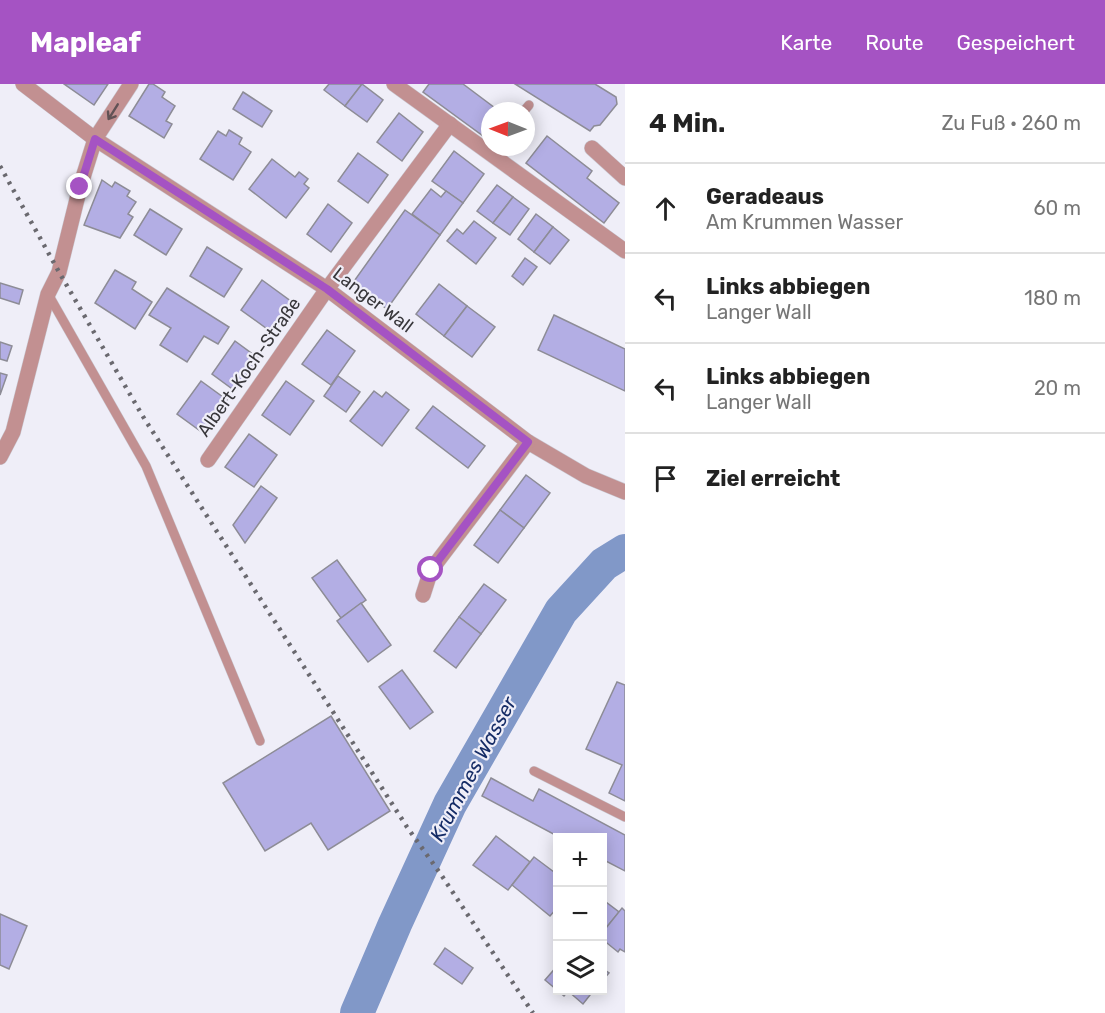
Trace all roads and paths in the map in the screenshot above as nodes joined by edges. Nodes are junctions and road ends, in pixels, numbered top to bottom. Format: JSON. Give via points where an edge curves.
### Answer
{"nodes":[{"id":1,"x":23,"y":84,"type":"edge"},
{"id":2,"x":131,"y":84,"type":"edge"},
{"id":3,"x":394,"y":84,"type":"edge"},
{"id":4,"x":450,"y":124,"type":"junction"},
{"id":5,"x":95,"y":139,"type":"junction"},
{"id":6,"x":481,"y":143,"type":"edge"},
{"id":7,"x":592,"y":148,"type":"dead end"},
{"id":8,"x":501,"y":156,"type":"edge"},
{"id":9,"x":625,"y":178,"type":"edge"},
{"id":10,"x":625,"y":251,"type":"edge"},
{"id":11,"x":327,"y":289,"type":"junction"},
{"id":12,"x":48,"y":294,"type":"junction"},
{"id":13,"x":528,"y":442,"type":"junction"},
{"id":14,"x":0,"y":458,"type":"edge"},
{"id":15,"x":208,"y":460,"type":"dead end"},
{"id":16,"x":625,"y":492,"type":"edge"},
{"id":17,"x":423,"y":595,"type":"dead end"},
{"id":18,"x":260,"y":741,"type":"dead end"},
{"id":19,"x":534,"y":771,"type":"dead end"},
{"id":20,"x":625,"y":817,"type":"edge"}],
"edges":[{"from":1,"to":5,"type":"street","name":"Langer Wall"},
{"from":2,"to":5,"type":"street","one_way":true},
{"from":3,"to":4,"type":"street"},
{"from":4,"to":6,"type":"street"},
{"from":4,"to":11,"type":"street","name":"Albert-Koch-Straße"},
{"from":5,"to":11,"type":"street","name":"Langer Wall"},
{"from":5,"to":12,"type":"street","via":[[59,272]]},
{"from":7,"to":9,"type":"street"},
{"from":8,"to":10,"type":"street"},
{"from":11,"to":13,"type":"street","name":"Langer Wall"},
{"from":11,"to":15,"type":"street","name":"Albert-Koch-Straße"},
{"from":12,"to":14,"type":"street","via":[[13,432]]},
{"from":12,"to":18,"type":"lane","via":[[146,466]]},
{"from":13,"to":16,"type":"street","name":"Langer Wall","via":[[586,476]]},
{"from":13,"to":17,"type":"street","via":[[431,570]]},
{"from":19,"to":20,"type":"lane"}]}
